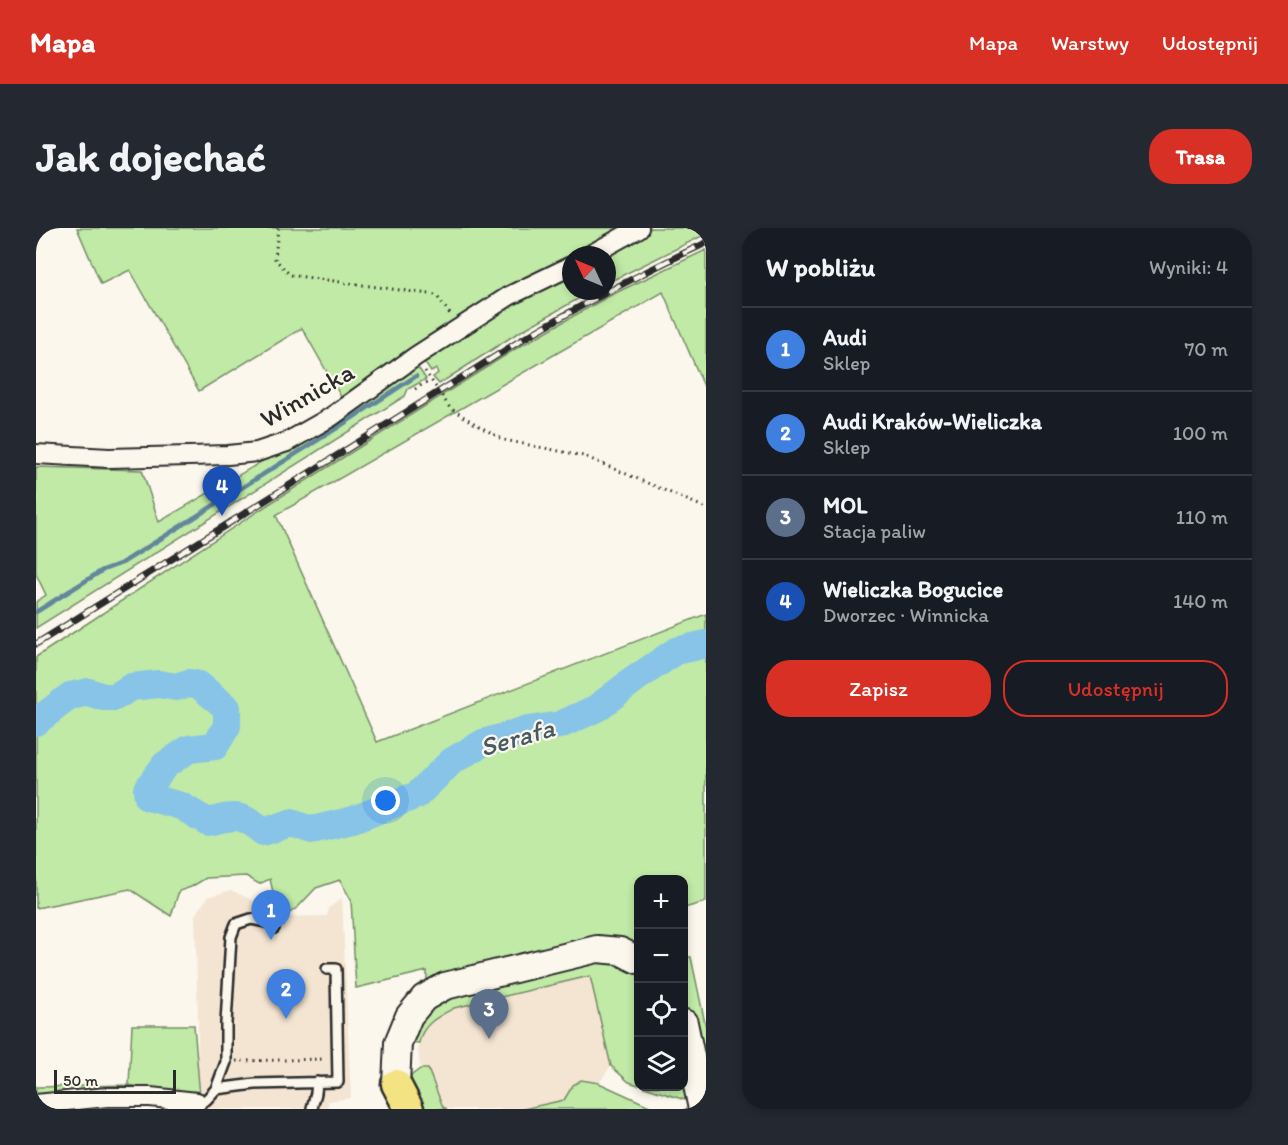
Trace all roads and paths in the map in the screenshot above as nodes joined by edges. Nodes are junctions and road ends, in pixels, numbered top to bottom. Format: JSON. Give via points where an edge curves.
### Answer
{"nodes":[{"id":1,"x":278,"y":228,"type":"edge"},
{"id":2,"x":639,"y":228,"type":"edge"},
{"id":3,"x":606,"y":246,"type":"edge"},
{"id":4,"x":562,"y":270,"type":"edge"},
{"id":5,"x":460,"y":327,"type":"junction"},
{"id":6,"x":415,"y":389,"type":"dead end"},
{"id":7,"x":36,"y":454,"type":"edge"},
{"id":8,"x":706,"y":508,"type":"edge"},
{"id":9,"x":274,"y":928,"type":"dead end"},
{"id":10,"x":634,"y":958,"type":"edge"},
{"id":11,"x":327,"y":969,"type":"dead end"},
{"id":12,"x":687,"y":1037,"type":"edge"},
{"id":13,"x":337,"y":1059,"type":"junction"},
{"id":14,"x":226,"y":1062,"type":"junction"},
{"id":15,"x":317,"y":1082,"type":"junction"},
{"id":16,"x":216,"y":1089,"type":"junction"},
{"id":17,"x":393,"y":1096,"type":"edge"},
{"id":18,"x":197,"y":1102,"type":"joint"},
{"id":19,"x":36,"y":1104,"type":"edge"},
{"id":20,"x":312,"y":1108,"type":"edge"},
{"id":21,"x":409,"y":1109,"type":"edge"},
{"id":22,"x":702,"y":1109,"type":"edge"}],
"edges":[{"from":1,"to":5,"type":"path","via":[[275,259],[290,275],[436,295]]},
{"from":2,"to":3,"type":"street"},
{"from":4,"to":5,"type":"street","name":"Winnicka","via":[[509,296]]},
{"from":5,"to":7,"type":"street","name":"Winnicka","via":[[331,417],[287,442],[257,452],[109,458]]},
{"from":6,"to":8,"type":"path","via":[[430,380],[450,408],[504,440],[585,456]]},
{"from":9,"to":14,"type":"lane","via":[[272,923],[251,919],[236,924],[231,937]]},
{"from":10,"to":17,"type":"street","via":[[620,951],[597,949],[445,986],[424,998],[409,1016],[398,1043]]},
{"from":11,"to":13,"type":"lane","via":[[336,969]]},
{"from":12,"to":22,"type":"street"},
{"from":13,"to":14,"type":"path"},
{"from":13,"to":15,"type":"lane","via":[[338,1082]]},
{"from":14,"to":16,"type":"lane"},
{"from":15,"to":16,"type":"lane"},
{"from":15,"to":20,"type":"lane"},
{"from":16,"to":18,"type":"lane","via":[[206,1100]]},
{"from":17,"to":21,"type":"main road"},
{"from":18,"to":19,"type":"street","via":[[107,1096]]}]}
